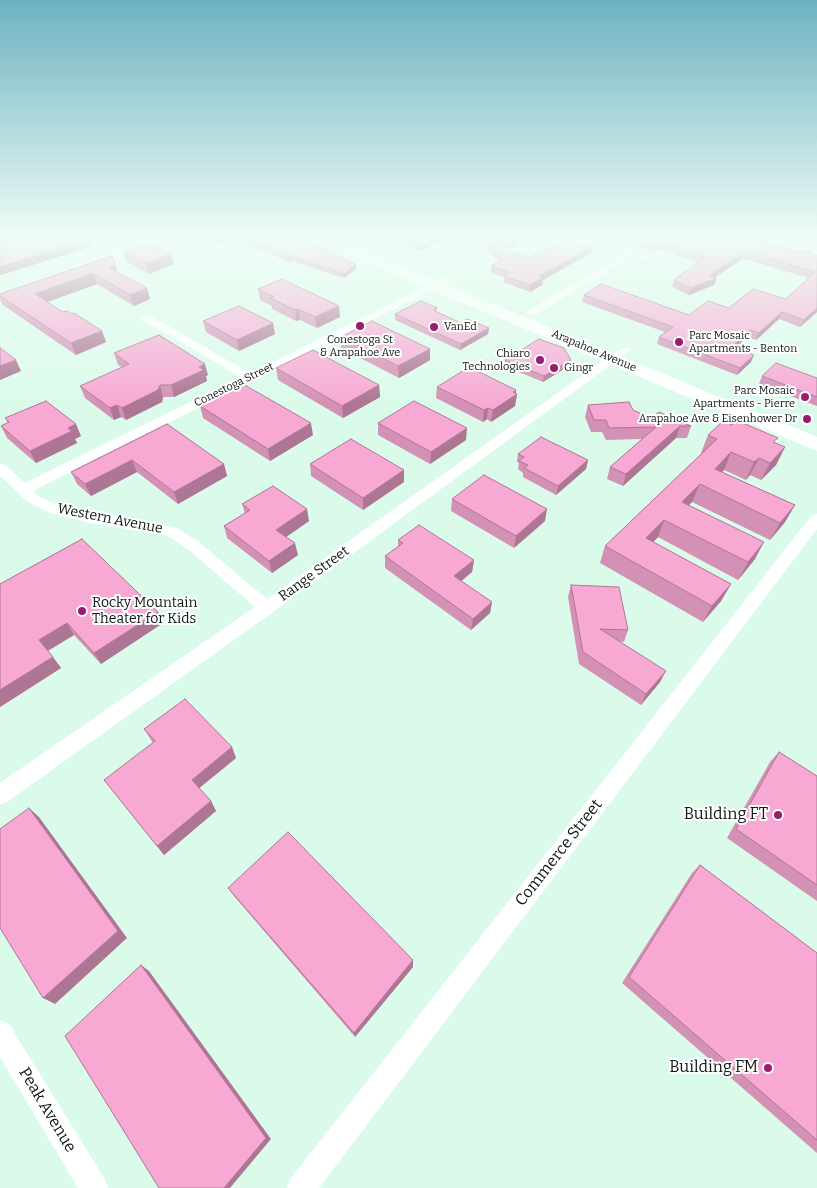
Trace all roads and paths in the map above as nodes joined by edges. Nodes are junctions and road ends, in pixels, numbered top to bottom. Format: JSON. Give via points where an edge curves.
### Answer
{"nodes":[{"id":1,"x":420,"y":291,"type":"edge"},
{"id":2,"x":462,"y":291,"type":"edge"},
{"id":3,"x":467,"y":291,"type":"edge"},
{"id":4,"x":568,"y":291,"type":"edge"},
{"id":5,"x":531,"y":313,"type":"junction"},
{"id":6,"x":145,"y":316,"type":"dead end"},
{"id":7,"x":619,"y":355,"type":"junction"},
{"id":8,"x":249,"y":377,"type":"junction"},
{"id":9,"x":817,"y":430,"type":"edge"},
{"id":10,"x":817,"y":445,"type":"edge"},
{"id":11,"x":0,"y":468,"type":"edge"},
{"id":12,"x":23,"y":490,"type":"junction"},
{"id":13,"x":817,"y":519,"type":"edge"},
{"id":14,"x":267,"y":608,"type":"junction"},
{"id":15,"x":0,"y":795,"type":"edge"},
{"id":16,"x":0,"y":1033,"type":"edge"},
{"id":17,"x":94,"y":1188,"type":"edge"},
{"id":18,"x":301,"y":1188,"type":"edge"}],
"edges":[{"from":1,"to":8,"type":"street","name":"Conestoga Street"},
{"from":2,"to":7,"type":"main road","name":"Arapahoe Avenue"},
{"from":3,"to":5,"type":"main road","name":"Arapahoe Avenue"},
{"from":4,"to":5,"type":"street"},
{"from":5,"to":7,"type":"main road","name":"Arapahoe Avenue"},
{"from":6,"to":8,"type":"street"},
{"from":7,"to":9,"type":"main road","name":"Arapahoe Avenue"},
{"from":7,"to":10,"type":"main road","name":"Arapahoe Avenue"},
{"from":7,"to":14,"type":"street","name":"Range Street"},
{"from":8,"to":12,"type":"street","name":"Conestoga Street"},
{"from":11,"to":12,"type":"street","name":"Western Avenue"},
{"from":12,"to":14,"type":"street","name":"Western Avenue","via":[[43,505],[69,514],[172,532],[195,546]]},
{"from":13,"to":18,"type":"street","name":"Commerce Street"},
{"from":14,"to":15,"type":"street","name":"Range Street"},
{"from":16,"to":17,"type":"street","name":"Peak Avenue"}]}
